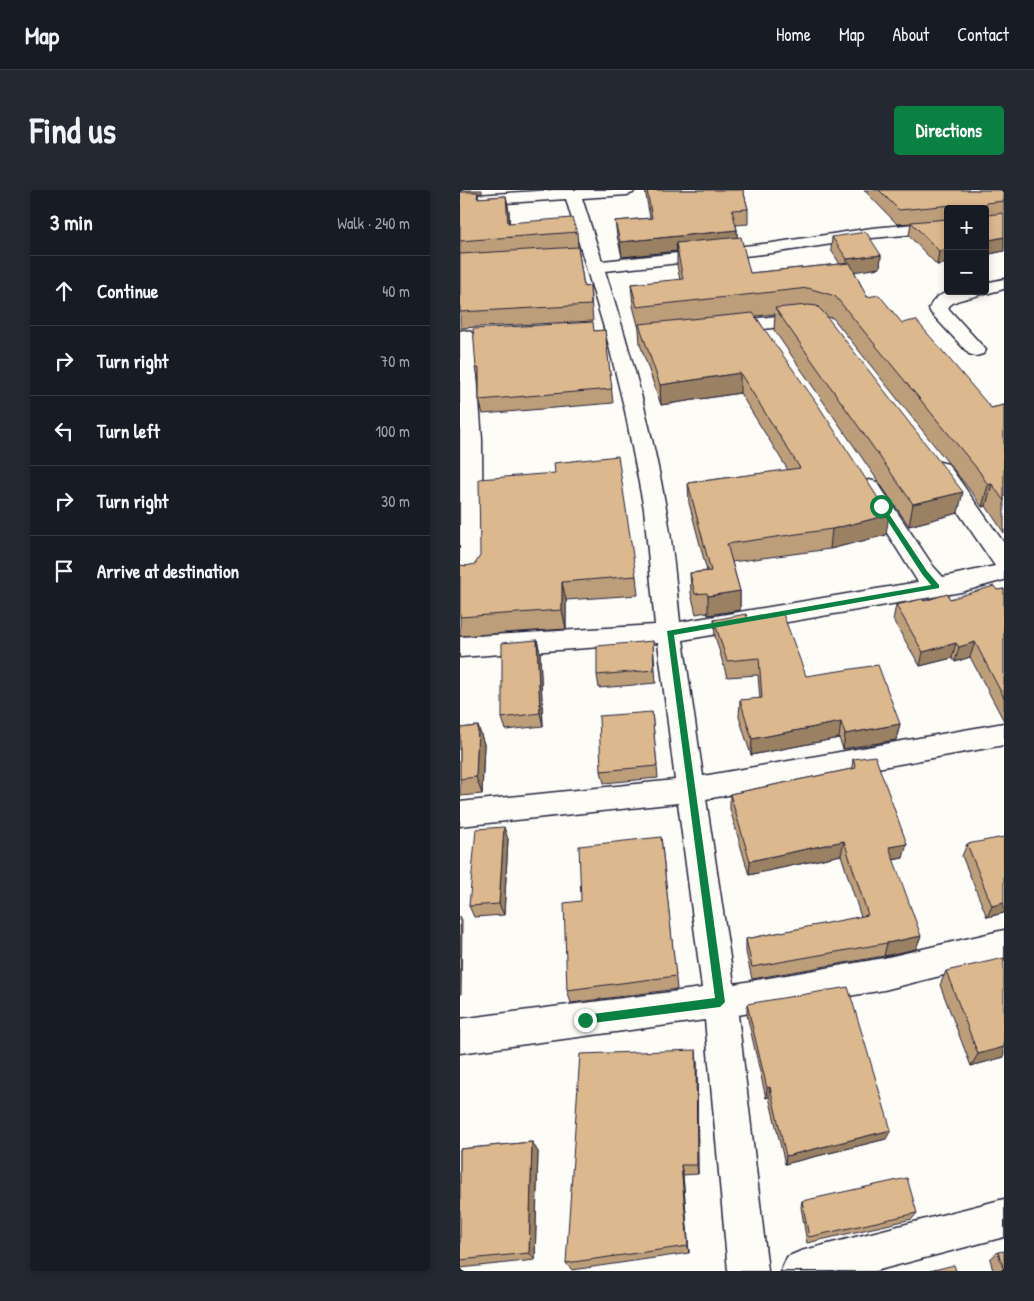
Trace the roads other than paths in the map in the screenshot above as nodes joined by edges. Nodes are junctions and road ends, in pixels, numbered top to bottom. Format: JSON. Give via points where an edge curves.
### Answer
{"nodes":[{"id":1,"x":628,"y":190,"type":"edge"},
{"id":2,"x":572,"y":192,"type":"edge"},
{"id":3,"x":460,"y":201,"type":"edge"},
{"id":4,"x":944,"y":226,"type":"edge"},
{"id":5,"x":586,"y":259,"type":"junction"},
{"id":6,"x":1004,"y":284,"type":"edge"},
{"id":7,"x":989,"y":288,"type":"edge"},
{"id":8,"x":959,"y":295,"type":"edge"},
{"id":9,"x":828,"y":325,"type":"edge"},
{"id":10,"x":709,"y":330,"type":"edge"},
{"id":11,"x":469,"y":336,"type":"edge"},
{"id":12,"x":976,"y":350,"type":"dead end"},
{"id":13,"x":928,"y":454,"type":"edge"},
{"id":14,"x":860,"y":473,"type":"edge"},
{"id":15,"x":466,"y":540,"type":"edge"},
{"id":16,"x":1004,"y":560,"type":"edge"},
{"id":17,"x":1004,"y":572,"type":"edge"},
{"id":18,"x":471,"y":575,"type":"edge"},
{"id":19,"x":936,"y":586,"type":"junction"},
{"id":20,"x":670,"y":632,"type":"junction"},
{"id":21,"x":460,"y":647,"type":"edge"},
{"id":22,"x":1004,"y":734,"type":"edge"},
{"id":23,"x":690,"y":790,"type":"junction"},
{"id":24,"x":460,"y":814,"type":"edge"},
{"id":25,"x":1004,"y":945,"type":"edge"},
{"id":26,"x":720,"y":1002,"type":"junction"},
{"id":27,"x":460,"y":1036,"type":"edge"},
{"id":28,"x":1004,"y":1218,"type":"edge"},
{"id":29,"x":748,"y":1271,"type":"edge"},
{"id":30,"x":801,"y":1271,"type":"edge"}],
"edges":[{"from":1,"to":2,"type":"street"},
{"from":2,"to":3,"type":"street"},
{"from":2,"to":5,"type":"street"},
{"from":4,"to":5,"type":"street","via":[[772,248]]},
{"from":5,"to":20,"type":"street","via":[[615,332],[635,411],[655,509]]},
{"from":6,"to":7,"type":"street"},
{"from":8,"to":12,"type":"street","via":[[940,303],[938,309]]},
{"from":9,"to":10,"type":"street","via":[[806,318],[764,332]]},
{"from":11,"to":15,"type":"street","via":[[471,440]]},
{"from":13,"to":16,"type":"street"},
{"from":14,"to":19,"type":"street"},
{"from":15,"to":18,"type":"street"},
{"from":17,"to":19,"type":"street"},
{"from":19,"to":20,"type":"street"},
{"from":20,"to":21,"type":"street"},
{"from":20,"to":23,"type":"street"},
{"from":22,"to":23,"type":"street"},
{"from":23,"to":24,"type":"street"},
{"from":23,"to":26,"type":"street"},
{"from":25,"to":26,"type":"street","via":[[884,974]]},
{"from":26,"to":27,"type":"street"},
{"from":26,"to":29,"type":"street"},
{"from":28,"to":30,"type":"street"}]}
